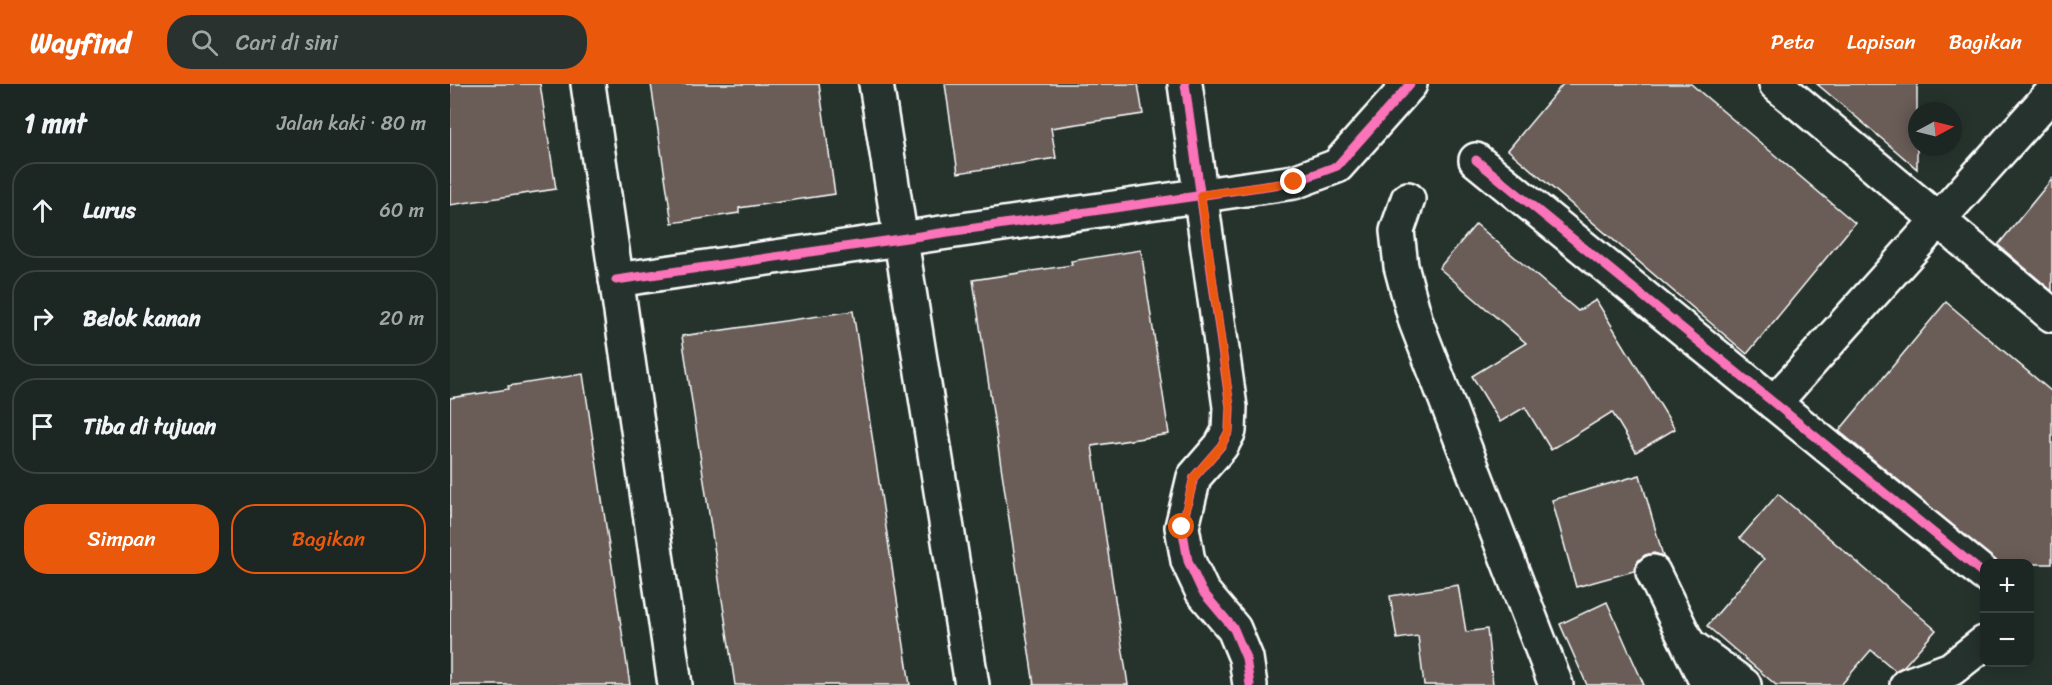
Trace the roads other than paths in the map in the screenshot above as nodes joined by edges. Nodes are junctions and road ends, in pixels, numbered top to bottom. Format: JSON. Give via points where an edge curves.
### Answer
{"nodes":[{"id":1,"x":588,"y":84,"type":"edge"},
{"id":2,"x":876,"y":84,"type":"edge"},
{"id":3,"x":1185,"y":84,"type":"edge"},
{"id":4,"x":1410,"y":84,"type":"edge"},
{"id":5,"x":1776,"y":84,"type":"edge"},
{"id":6,"x":2052,"y":93,"type":"edge"},
{"id":7,"x":1476,"y":160,"type":"dead end"},
{"id":8,"x":1201,"y":195,"type":"junction"},
{"id":9,"x":1408,"y":199,"type":"dead end"},
{"id":10,"x":1938,"y":219,"type":"junction"},
{"id":11,"x":900,"y":238,"type":"junction"},
{"id":12,"x":616,"y":280,"type":"junction"},
{"id":13,"x":2052,"y":315,"type":"edge"},
{"id":14,"x":1774,"y":403,"type":"junction"},
{"id":15,"x":1980,"y":571,"type":"edge"},
{"id":16,"x":1653,"y":573,"type":"dead end"},
{"id":17,"x":1688,"y":644,"type":"junction"},
{"id":18,"x":1980,"y":646,"type":"edge"},
{"id":19,"x":675,"y":685,"type":"edge"},
{"id":20,"x":972,"y":685,"type":"edge"},
{"id":21,"x":1250,"y":685,"type":"edge"},
{"id":22,"x":1556,"y":685,"type":"edge"},
{"id":23,"x":1708,"y":685,"type":"edge"},
{"id":24,"x":1744,"y":685,"type":"edge"},
{"id":25,"x":1907,"y":685,"type":"edge"}],
"edges":[{"from":1,"to":12,"type":"street"},
{"from":2,"to":11,"type":"street"},
{"from":3,"to":8,"type":"street"},
{"from":4,"to":8,"type":"street","via":[[1337,166],[1294,182]]},
{"from":5,"to":10,"type":"street"},
{"from":6,"to":10,"type":"street"},
{"from":7,"to":14,"type":"street"},
{"from":8,"to":11,"type":"street"},
{"from":8,"to":21,"type":"street","via":[[1230,423],[1221,446],[1194,477],[1182,527],[1188,561],[1202,591],[1234,628],[1246,658]]},
{"from":9,"to":22,"type":"street","via":[[1397,231],[1401,266],[1416,322]]},
{"from":10,"to":13,"type":"street"},
{"from":10,"to":14,"type":"street"},
{"from":11,"to":12,"type":"street"},
{"from":11,"to":20,"type":"street"},
{"from":12,"to":19,"type":"street"},
{"from":14,"to":15,"type":"street"},
{"from":16,"to":17,"type":"street"},
{"from":17,"to":23,"type":"street"},
{"from":17,"to":24,"type":"street"},
{"from":18,"to":25,"type":"street","via":[[1951,669]]}]}
